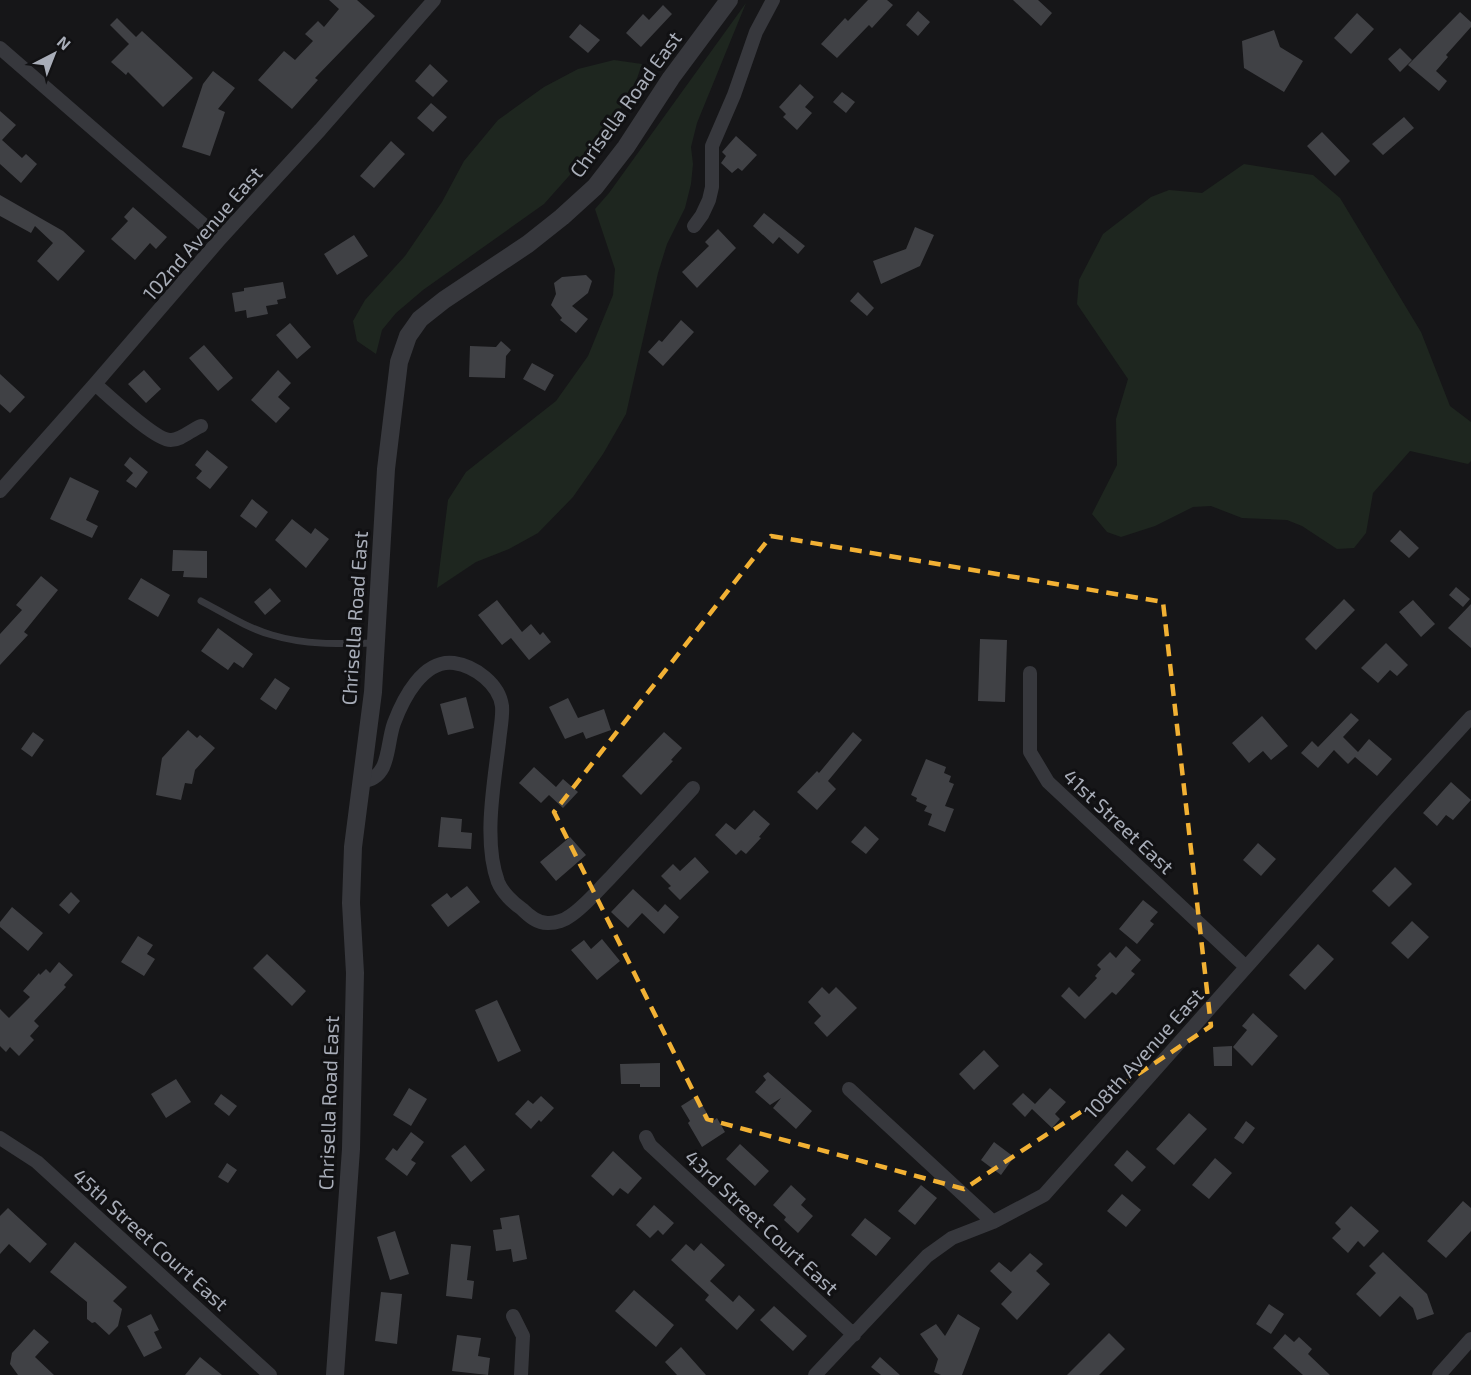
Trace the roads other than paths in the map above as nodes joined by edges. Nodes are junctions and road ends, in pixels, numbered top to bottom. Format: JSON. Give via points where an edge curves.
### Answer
{"nodes":[{"id":1,"x":434,"y":0,"type":"edge"},
{"id":2,"x":729,"y":0,"type":"edge"},
{"id":3,"x":773,"y":0,"type":"edge"},
{"id":4,"x":0,"y":48,"type":"edge"},
{"id":5,"x":694,"y":226,"type":"dead end"},
{"id":6,"x":220,"y":239,"type":"junction"},
{"id":7,"x":95,"y":384,"type":"junction"},
{"id":8,"x":201,"y":426,"type":"dead end"},
{"id":9,"x":2,"y":485,"type":"edge"},
{"id":10,"x":201,"y":601,"type":"dead end"},
{"id":11,"x":376,"y":642,"type":"junction"},
{"id":12,"x":1030,"y":673,"type":"dead end"},
{"id":13,"x":1471,"y":717,"type":"edge"},
{"id":14,"x":361,"y":782,"type":"junction"},
{"id":15,"x":693,"y":788,"type":"dead end"},
{"id":16,"x":1246,"y":967,"type":"junction"},
{"id":17,"x":849,"y":1089,"type":"dead end"},
{"id":18,"x":646,"y":1137,"type":"dead end"},
{"id":19,"x":0,"y":1138,"type":"edge"},
{"id":20,"x":993,"y":1222,"type":"junction"},
{"id":21,"x":513,"y":1316,"type":"dead end"},
{"id":22,"x":854,"y":1335,"type":"junction"},
{"id":23,"x":1471,"y":1339,"type":"edge"},
{"id":24,"x":270,"y":1375,"type":"edge"},
{"id":25,"x":335,"y":1375,"type":"edge"},
{"id":26,"x":520,"y":1375,"type":"edge"},
{"id":27,"x":815,"y":1375,"type":"edge"},
{"id":28,"x":1439,"y":1375,"type":"edge"}],
"edges":[{"from":1,"to":6,"type":"street","name":"102nd Avenue East"},
{"from":2,"to":11,"type":"street","name":"Chrisella Road East","via":[[595,187],[528,244],[420,319],[408,336],[399,362],[386,469]]},
{"from":3,"to":5,"type":"street","via":[[756,32],[712,146],[712,187]]},
{"from":4,"to":6,"type":"street"},
{"from":6,"to":7,"type":"street","name":"102nd Avenue East"},
{"from":7,"to":8,"type":"street","via":[[157,435],[170,441]]},
{"from":7,"to":9,"type":"street","name":"102nd Avenue East"},
{"from":10,"to":11,"type":"lane","via":[[271,635],[317,644]]},
{"from":11,"to":14,"type":"street","name":"Chrisella Road East"},
{"from":12,"to":16,"type":"street","name":"41st Street East","via":[[1030,752],[1048,782]]},
{"from":13,"to":16,"type":"street","name":"108th Avenue East"},
{"from":14,"to":15,"type":"street","via":[[372,779],[383,766],[394,723],[412,688],[424,675],[445,663],[462,665],[481,675],[497,690],[502,707],[492,802],[492,857],[499,883],[517,906],[548,924],[570,916],[590,899]]},
{"from":14,"to":25,"type":"street","name":"Chrisella Road East","via":[[351,903],[355,973],[351,1149]]},
{"from":16,"to":20,"type":"street","name":"108th Avenue East","via":[[1044,1195]]},
{"from":17,"to":20,"type":"street"},
{"from":18,"to":22,"type":"street","name":"43rd Street Court East","via":[[650,1145]]},
{"from":19,"to":24,"type":"street","name":"45th Street Court East","via":[[37,1162]]},
{"from":20,"to":22,"type":"street","name":"108th Avenue East","via":[[952,1238],[927,1256]]},
{"from":21,"to":26,"type":"street","via":[[523,1336]]},
{"from":22,"to":27,"type":"street","name":"108th Avenue East"},
{"from":23,"to":28,"type":"street"}]}
